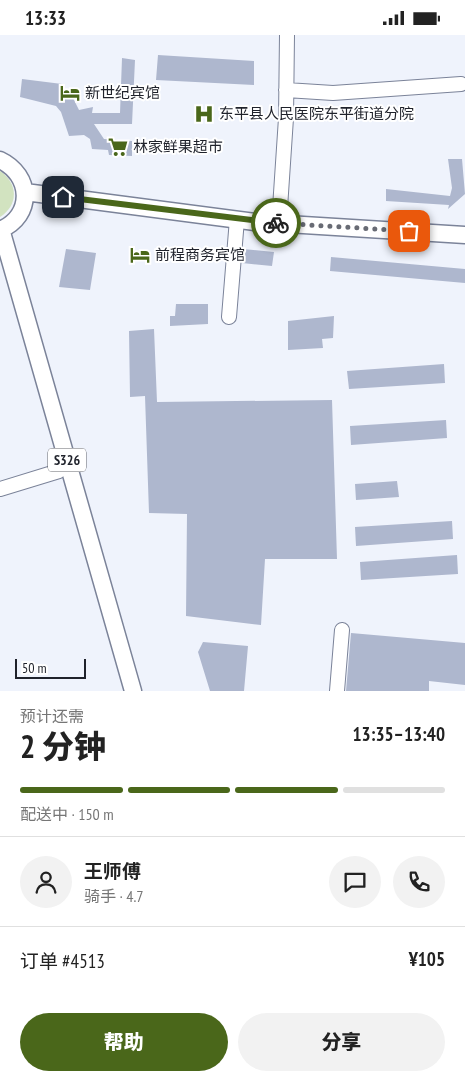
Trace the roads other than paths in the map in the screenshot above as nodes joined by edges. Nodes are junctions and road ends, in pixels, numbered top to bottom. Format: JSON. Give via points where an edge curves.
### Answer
{"nodes":[{"id":1,"x":287,"y":35,"type":"edge"},
{"id":2,"x":461,"y":84,"type":"dead end"},
{"id":3,"x":286,"y":90,"type":"junction"},
{"id":4,"x":0,"y":160,"type":"edge"},
{"id":5,"x":25,"y":191,"type":"junction"},
{"id":6,"x":236,"y":219,"type":"junction"},
{"id":7,"x":279,"y":223,"type":"junction"},
{"id":8,"x":1,"y":229,"type":"edge"},
{"id":9,"x":465,"y":235,"type":"edge"},
{"id":10,"x":0,"y":265,"type":"edge"},
{"id":11,"x":229,"y":317,"type":"dead end"},
{"id":12,"x":59,"y":471,"type":"junction"},
{"id":13,"x":0,"y":489,"type":"edge"},
{"id":14,"x":342,"y":630,"type":"dead end"},
{"id":15,"x":122,"y":691,"type":"edge"},
{"id":16,"x":133,"y":691,"type":"edge"},
{"id":17,"x":337,"y":691,"type":"edge"}],
"edges":[{"from":1,"to":3,"type":"street"},
{"from":2,"to":3,"type":"street","via":[[334,93]]},
{"from":3,"to":7,"type":"street"},
{"from":4,"to":5,"type":"main road","via":[[17,172]]},
{"from":5,"to":6,"type":"main road"},
{"from":5,"to":8,"type":"main road","number":"S326","via":[[20,213]]},
{"from":6,"to":7,"type":"main road"},
{"from":6,"to":11,"type":"street"},
{"from":7,"to":9,"type":"main road"},
{"from":8,"to":16,"type":"main road","number":"S326"},
{"from":10,"to":12,"type":"main road","number":"S326"},
{"from":12,"to":13,"type":"street"},
{"from":12,"to":15,"type":"main road","number":"S326"},
{"from":14,"to":17,"type":"street"}]}
